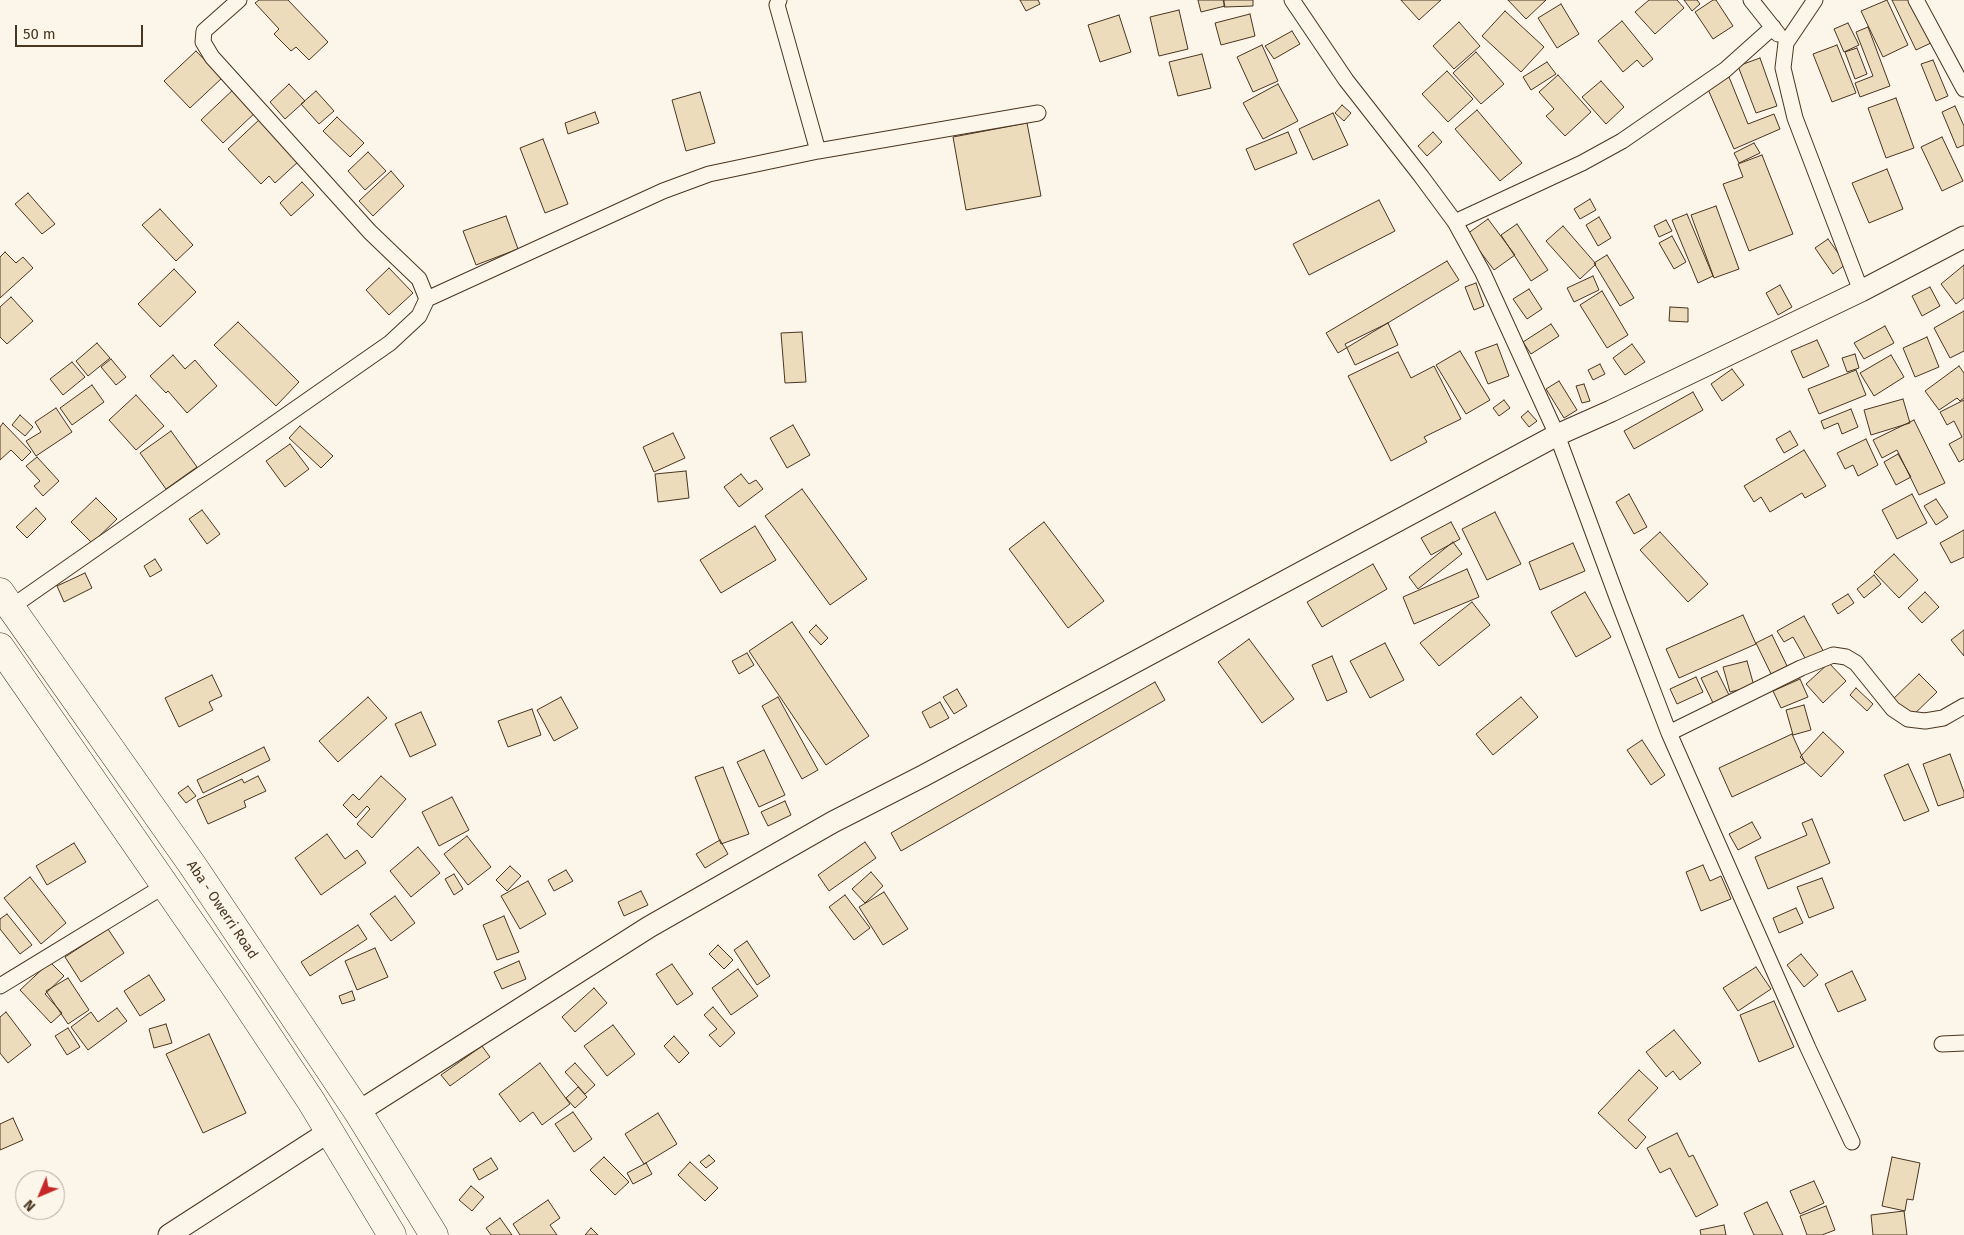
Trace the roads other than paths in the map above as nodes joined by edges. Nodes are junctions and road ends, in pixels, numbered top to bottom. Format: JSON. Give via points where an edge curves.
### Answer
{"nodes":[{"id":1,"x":239,"y":0,"type":"edge"},
{"id":2,"x":778,"y":0,"type":"edge"},
{"id":3,"x":1292,"y":0,"type":"edge"},
{"id":4,"x":1751,"y":0,"type":"edge"},
{"id":5,"x":1814,"y":0,"type":"edge"},
{"id":6,"x":1916,"y":0,"type":"edge"},
{"id":7,"x":1773,"y":27,"type":"junction"},
{"id":8,"x":1786,"y":43,"type":"junction"},
{"id":9,"x":1964,"y":89,"type":"edge"},
{"id":10,"x":1038,"y":114,"type":"dead end"},
{"id":11,"x":818,"y":151,"type":"junction"},
{"id":12,"x":1455,"y":222,"type":"junction"},
{"id":13,"x":1964,"y":237,"type":"edge"},
{"id":14,"x":1861,"y":290,"type":"junction"},
{"id":15,"x":427,"y":299,"type":"junction"},
{"id":16,"x":1557,"y":435,"type":"junction"},
{"id":17,"x":5,"y":600,"type":"edge"},
{"id":18,"x":0,"y":647,"type":"edge"},
{"id":19,"x":1964,"y":706,"type":"edge"},
{"id":20,"x":1669,"y":733,"type":"junction"},
{"id":21,"x":132,"y":778,"type":"junction"},
{"id":22,"x":103,"y":797,"type":"junction"},
{"id":23,"x":164,"y":886,"type":"junction"},
{"id":24,"x":0,"y":986,"type":"edge"},
{"id":25,"x":1942,"y":1044,"type":"dead end"},
{"id":26,"x":1964,"y":1044,"type":"edge"},
{"id":27,"x":358,"y":1112,"type":"junction"},
{"id":28,"x":330,"y":1131,"type":"junction"},
{"id":29,"x":1852,"y":1142,"type":"dead end"},
{"id":30,"x":170,"y":1235,"type":"edge"},
{"id":31,"x":392,"y":1235,"type":"edge"},
{"id":32,"x":434,"y":1235,"type":"edge"}],
"edges":[{"from":1,"to":15,"type":"street","via":[[204,31],[203,42],[212,57],[370,232],[419,279]]},
{"from":2,"to":11,"type":"street"},
{"from":3,"to":12,"type":"street","via":[[1346,80]]},
{"from":4,"to":7,"type":"street"},
{"from":5,"to":8,"type":"street"},
{"from":6,"to":9,"type":"street"},
{"from":7,"to":8,"type":"street"},
{"from":7,"to":12,"type":"street","via":[[1725,70],[1622,141]]},
{"from":8,"to":14,"type":"street","via":[[1783,68],[1795,118]]},
{"from":10,"to":11,"type":"street"},
{"from":11,"to":15,"type":"street","via":[[709,174]]},
{"from":12,"to":16,"type":"street","via":[[1483,272]]},
{"from":13,"to":14,"type":"street"},
{"from":14,"to":16,"type":"street"},
{"from":15,"to":17,"type":"street","via":[[419,316],[390,343]]},
{"from":16,"to":20,"type":"street"},
{"from":16,"to":27,"type":"street","via":[[703,894]]},
{"from":17,"to":21,"type":"highway","name":"Aba - Owerri Road"},
{"from":18,"to":22,"type":"highway"},
{"from":19,"to":20,"type":"street","via":[[1944,718],[1908,719],[1893,709],[1856,663],[1833,655]]},
{"from":20,"to":29,"type":"street"},
{"from":21,"to":22,"type":"highway"},
{"from":21,"to":27,"type":"highway","name":"Aba - Owerri Road"},
{"from":22,"to":23,"type":"highway"},
{"from":23,"to":24,"type":"street"},
{"from":23,"to":28,"type":"highway"},
{"from":25,"to":26,"type":"street"},
{"from":27,"to":32,"type":"highway","name":"Aba - Owerri Road"},
{"from":28,"to":30,"type":"street"},
{"from":28,"to":31,"type":"highway"}]}
